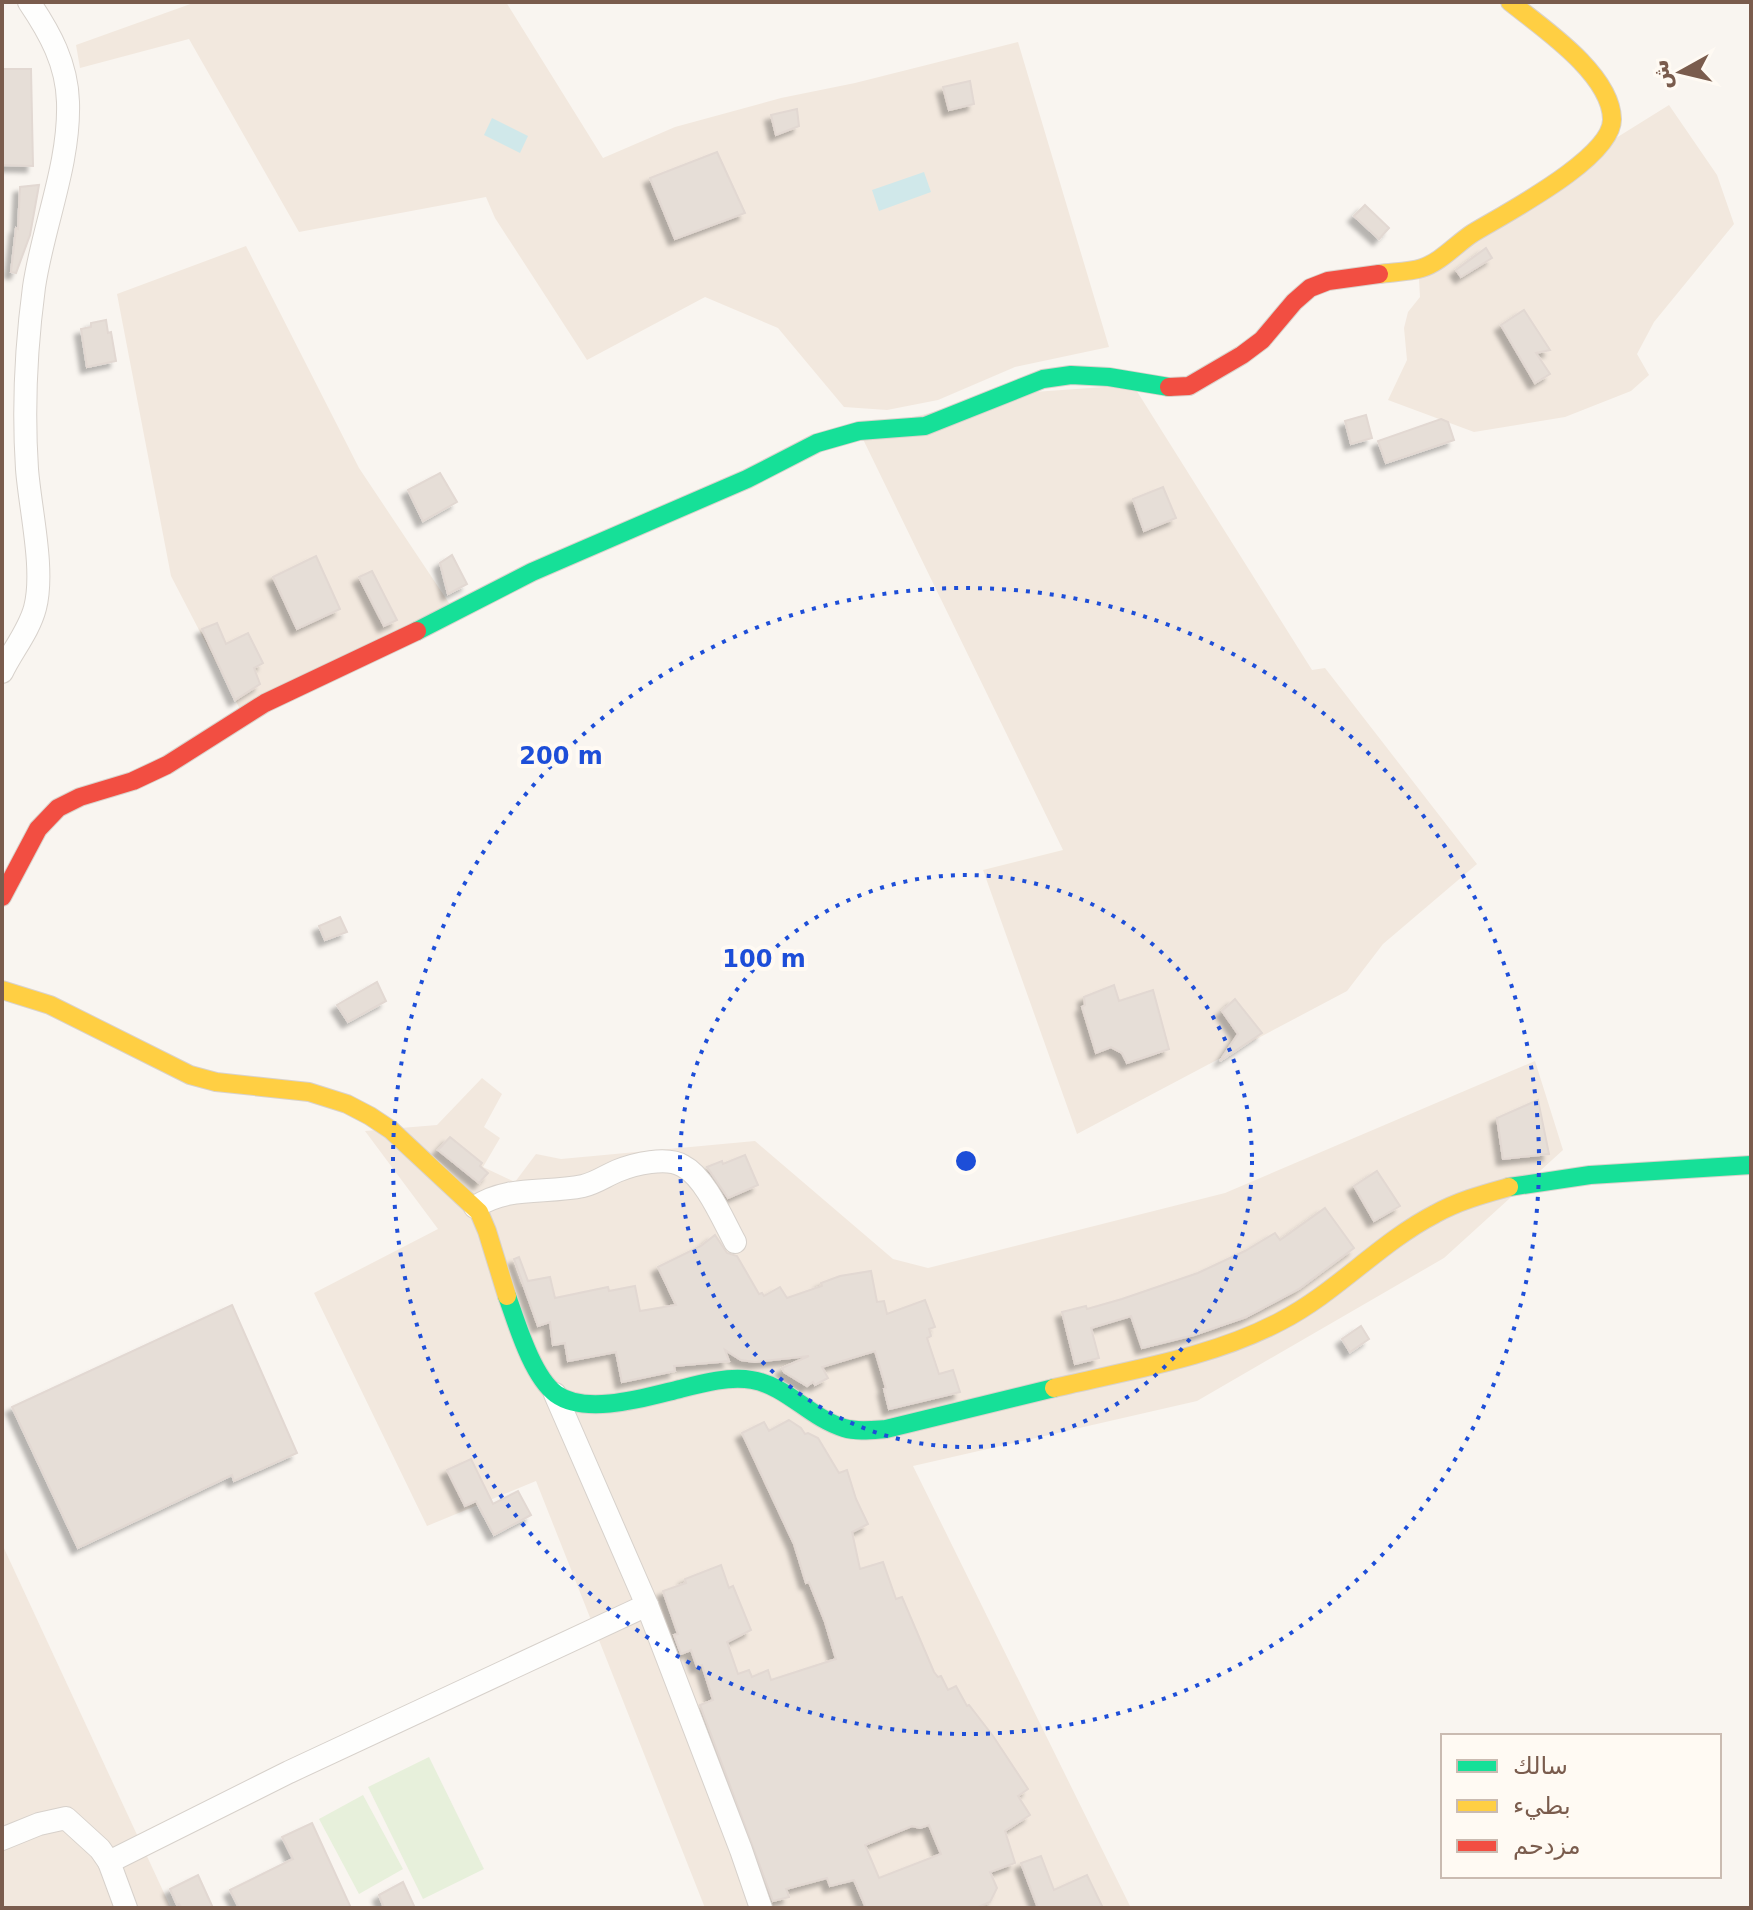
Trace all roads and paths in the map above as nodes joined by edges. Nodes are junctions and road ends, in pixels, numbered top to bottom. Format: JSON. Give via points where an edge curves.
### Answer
{"nodes":[{"id":1,"x":29,"y":2,"type":"edge"},
{"id":2,"x":1510,"y":2,"type":"edge"},
{"id":3,"x":2,"y":672,"type":"edge"},
{"id":4,"x":2,"y":897,"type":"edge"},
{"id":5,"x":4,"y":984,"type":"edge"},
{"id":6,"x":1751,"y":1165,"type":"edge"},
{"id":7,"x":475,"y":1207,"type":"junction"},
{"id":8,"x":735,"y":1242,"type":"dead end"},
{"id":9,"x":555,"y":1394,"type":"junction"},
{"id":10,"x":647,"y":1605,"type":"junction"},
{"id":11,"x":2,"y":1839,"type":"edge"},
{"id":12,"x":109,"y":1862,"type":"junction"},
{"id":13,"x":126,"y":1908,"type":"edge"},
{"id":14,"x":761,"y":1908,"type":"edge"}],
"edges":[{"from":1,"to":3,"type":"street","via":[[63,63],[68,130],[35,285],[26,372],[27,467],[38,576],[35,607]]},
{"from":2,"to":4,"type":"street","via":[[1599,82],[1613,123],[1588,159],[1439,259],[1422,268],[1310,288],[1262,340],[1189,386],[1057,377],[925,426],[859,431],[817,443],[532,572],[265,703],[145,776],[58,808],[38,829]]},
{"from":5,"to":7,"type":"street","via":[[192,1076],[302,1090],[359,1110],[388,1128]]},
{"from":6,"to":9,"type":"street","via":[[1585,1176],[1476,1197],[1393,1239],[1309,1306],[1238,1340],[886,1429],[845,1428],[787,1395],[743,1378],[597,1404]]},
{"from":7,"to":8,"type":"street","via":[[504,1193],[581,1186],[619,1170],[674,1161],[696,1176]]},
{"from":7,"to":9,"type":"street","via":[[533,1359]]},
{"from":9,"to":10,"type":"street"},
{"from":10,"to":12,"type":"street"},
{"from":10,"to":14,"type":"street"},
{"from":11,"to":12,"type":"street","via":[[66,1818]]},
{"from":12,"to":13,"type":"street"}]}
